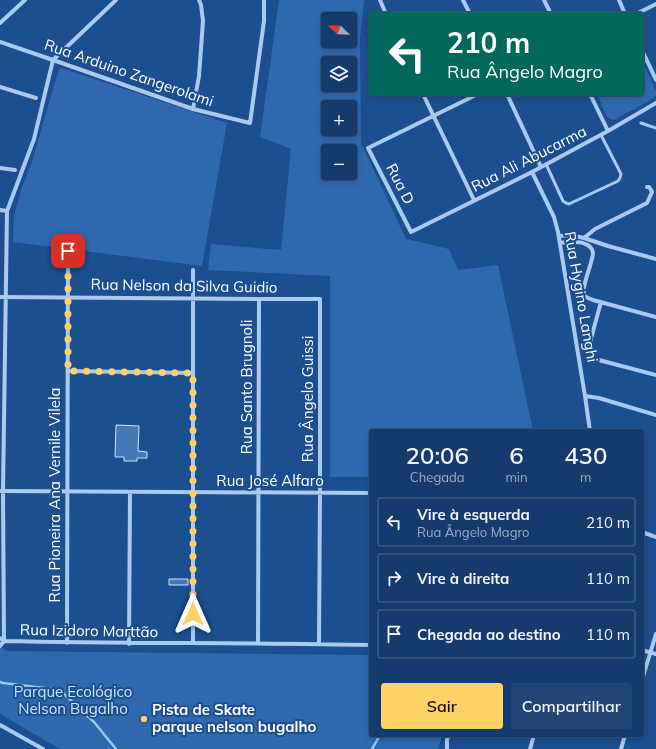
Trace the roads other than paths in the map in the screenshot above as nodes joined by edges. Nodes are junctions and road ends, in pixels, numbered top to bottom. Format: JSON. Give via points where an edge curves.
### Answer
{"nodes":[{"id":1,"x":25,"y":0,"type":"edge"},
{"id":2,"x":116,"y":0,"type":"edge"},
{"id":3,"x":200,"y":0,"type":"edge"},
{"id":4,"x":264,"y":0,"type":"edge"},
{"id":5,"x":380,"y":0,"type":"edge"},
{"id":6,"x":463,"y":0,"type":"edge"},
{"id":7,"x":544,"y":0,"type":"edge"},
{"id":8,"x":619,"y":0,"type":"edge"},
{"id":9,"x":656,"y":4,"type":"edge"},
{"id":10,"x":385,"y":12,"type":"edge"},
{"id":11,"x":469,"y":12,"type":"edge"},
{"id":12,"x":550,"y":12,"type":"edge"},
{"id":13,"x":624,"y":12,"type":"edge"},
{"id":14,"x":640,"y":12,"type":"edge"},
{"id":15,"x":0,"y":23,"type":"edge"},
{"id":16,"x":0,"y":42,"type":"edge"},
{"id":17,"x":644,"y":54,"type":"edge"},
{"id":18,"x":53,"y":60,"type":"junction"},
{"id":19,"x":656,"y":80,"type":"edge"},
{"id":20,"x":0,"y":87,"type":"edge"},
{"id":21,"x":424,"y":96,"type":"edge"},
{"id":22,"x":474,"y":96,"type":"edge"},
{"id":23,"x":508,"y":96,"type":"edge"},
{"id":24,"x":591,"y":96,"type":"edge"},
{"id":25,"x":36,"y":98,"type":"dead end"},
{"id":26,"x":656,"y":103,"type":"edge"},
{"id":27,"x":193,"y":109,"type":"junction"},
{"id":28,"x":433,"y":116,"type":"junction"},
{"id":29,"x":641,"y":123,"type":"dead end"},
{"id":30,"x":656,"y":128,"type":"edge"},
{"id":31,"x":608,"y":131,"type":"junction"},
{"id":32,"x":601,"y":135,"type":"junction"},
{"id":33,"x":546,"y":164,"type":"junction"},
{"id":34,"x":541,"y":167,"type":"junction"},
{"id":35,"x":0,"y":168,"type":"edge"},
{"id":36,"x":15,"y":170,"type":"dead end"},
{"id":37,"x":532,"y":172,"type":"junction"},
{"id":38,"x":647,"y":187,"type":"dead end"},
{"id":39,"x":474,"y":200,"type":"junction"},
{"id":40,"x":0,"y":210,"type":"edge"},
{"id":41,"x":7,"y":211,"type":"junction"},
{"id":42,"x":411,"y":232,"type":"joint"},
{"id":43,"x":559,"y":236,"type":"junction"},
{"id":44,"x":584,"y":240,"type":"junction"},
{"id":45,"x":560,"y":243,"type":"junction"},
{"id":46,"x":68,"y":251,"type":"dead end"},
{"id":47,"x":656,"y":259,"type":"edge"},
{"id":48,"x":193,"y":270,"type":"dead end"},
{"id":49,"x":0,"y":296,"type":"edge"},
{"id":50,"x":6,"y":297,"type":"junction"},
{"id":51,"x":68,"y":297,"type":"junction"},
{"id":52,"x":193,"y":299,"type":"junction"},
{"id":53,"x":320,"y":299,"type":"joint"},
{"id":54,"x":259,"y":300,"type":"junction"},
{"id":55,"x":601,"y":302,"type":"junction"},
{"id":56,"x":656,"y":317,"type":"edge"},
{"id":57,"x":68,"y":371,"type":"junction"},
{"id":58,"x":193,"y":373,"type":"junction"},
{"id":59,"x":656,"y":375,"type":"edge"},
{"id":60,"x":585,"y":396,"type":"junction"},
{"id":61,"x":656,"y":415,"type":"edge"},
{"id":62,"x":590,"y":429,"type":"edge"},
{"id":63,"x":2,"y":491,"type":"edge"},
{"id":64,"x":67,"y":492,"type":"junction"},
{"id":65,"x":130,"y":492,"type":"junction"},
{"id":66,"x":193,"y":492,"type":"junction"},
{"id":67,"x":258,"y":492,"type":"junction"},
{"id":68,"x":320,"y":493,"type":"junction"},
{"id":69,"x":369,"y":493,"type":"edge"},
{"id":70,"x":644,"y":533,"type":"edge"},
{"id":71,"x":656,"y":537,"type":"edge"},
{"id":72,"x":656,"y":634,"type":"edge"},
{"id":73,"x":0,"y":638,"type":"edge"},
{"id":74,"x":4,"y":642,"type":"junction"},
{"id":75,"x":67,"y":643,"type":"junction"},
{"id":76,"x":193,"y":643,"type":"junction"},
{"id":77,"x":258,"y":643,"type":"junction"},
{"id":78,"x":129,"y":644,"type":"junction"},
{"id":79,"x":319,"y":644,"type":"junction"},
{"id":80,"x":369,"y":645,"type":"edge"},
{"id":81,"x":0,"y":646,"type":"edge"},
{"id":82,"x":644,"y":651,"type":"edge"},
{"id":83,"x":650,"y":653,"type":"junction"},
{"id":84,"x":656,"y":654,"type":"edge"},
{"id":85,"x":644,"y":673,"type":"edge"},
{"id":86,"x":0,"y":725,"type":"edge"},
{"id":87,"x":448,"y":737,"type":"edge"},
{"id":88,"x":533,"y":737,"type":"edge"},
{"id":89,"x":624,"y":737,"type":"edge"},
{"id":90,"x":43,"y":749,"type":"edge"},
{"id":91,"x":447,"y":749,"type":"edge"},
{"id":92,"x":530,"y":749,"type":"edge"},
{"id":93,"x":621,"y":749,"type":"edge"}],
"edges":[{"from":1,"to":15,"type":"street"},
{"from":2,"to":18,"type":"street"},
{"from":3,"to":27,"type":"street","via":[[203,20],[201,52]]},
{"from":4,"to":27,"type":"street","name":"Rua Arduino Zangerolami","via":[[264,21],[250,123]]},
{"from":5,"to":10,"type":"street"},
{"from":6,"to":11,"type":"street"},
{"from":7,"to":12,"type":"street"},
{"from":8,"to":13,"type":"street"},
{"from":9,"to":14,"type":"street"},
{"from":16,"to":18,"type":"street","name":"Rua Arduino Zangerolami"},
{"from":17,"to":19,"type":"street"},
{"from":18,"to":27,"type":"street","name":"Rua Arduino Zangerolami"},
{"from":18,"to":41,"type":"street","via":[[34,139]]},
{"from":20,"to":25,"type":"street"},
{"from":21,"to":28,"type":"street"},
{"from":22,"to":28,"type":"street"},
{"from":23,"to":34,"type":"street"},
{"from":24,"to":31,"type":"street"},
{"from":26,"to":31,"type":"street","name":"Rua Ali Abucarma"},
{"from":28,"to":39,"type":"street"},
{"from":28,"to":42,"type":"street","name":"Rua D","via":[[368,148]]},
{"from":29,"to":30,"type":"lane"},
{"from":31,"to":32,"type":"street","name":"Rua Ali Abucarma"},
{"from":32,"to":33,"type":"street","name":"Rua Ali Abucarma"},
{"from":32,"to":33,"type":"lane","via":[[621,174],[618,181],[569,204],[563,201]]},
{"from":33,"to":34,"type":"street","name":"Rua Ali Abucarma"},
{"from":34,"to":37,"type":"street","name":"Rua Ali Abucarma"},
{"from":35,"to":36,"type":"street"},
{"from":37,"to":39,"type":"street","name":"Rua Ali Abucarma"},
{"from":37,"to":43,"type":"street","name":"Rua Hygino Langhi","via":[[554,217]]},
{"from":38,"to":44,"type":"street","via":[[652,192],[647,203],[595,230]]},
{"from":39,"to":42,"type":"street","name":"Rua Ali Abucarma"},
{"from":40,"to":41,"type":"street"},
{"from":41,"to":50,"type":"street"},
{"from":43,"to":44,"type":"street","via":[[570,235]]},
{"from":43,"to":45,"type":"street","name":"Rua Hygino Langhi"},
{"from":44,"to":45,"type":"street"},
{"from":44,"to":47,"type":"street"},
{"from":44,"to":55,"type":"street","via":[[593,253],[583,293],[586,297]]},
{"from":45,"to":60,"type":"street","name":"Rua Hygino Langhi"},
{"from":46,"to":51,"type":"street","name":"Rua Pioneira Ana Vernile Vilela"},
{"from":48,"to":52,"type":"street"},
{"from":49,"to":50,"type":"street","name":"Rua Nelson da Silva Guidio"},
{"from":50,"to":51,"type":"street","name":"Rua Nelson da Silva Guidio"},
{"from":50,"to":63,"type":"street"},
{"from":51,"to":52,"type":"street","name":"Rua Nelson da Silva Guidio"},
{"from":51,"to":57,"type":"street","name":"Rua Pioneira Ana Vernile Vilela"},
{"from":52,"to":54,"type":"street","name":"Rua Nelson da Silva Guidio"},
{"from":52,"to":58,"type":"street"},
{"from":53,"to":54,"type":"street","name":"Rua Nelson da Silva Guidio"},
{"from":53,"to":68,"type":"street","name":"Rua Ângelo Guissi"},
{"from":54,"to":67,"type":"street","name":"Rua Santo Brugnoli"},
{"from":55,"to":56,"type":"street"},
{"from":55,"to":59,"type":"street","via":[[589,346],[590,356]]},
{"from":57,"to":58,"type":"street"},
{"from":57,"to":64,"type":"street","name":"Rua Pioneira Ana Vernile Vilela"},
{"from":58,"to":66,"type":"street"},
{"from":60,"to":61,"type":"street"},
{"from":60,"to":62,"type":"street","name":"Rua Hygino Langhi"},
{"from":63,"to":64,"type":"street","name":"Rua José Alfaro"},
{"from":63,"to":74,"type":"street"},
{"from":64,"to":65,"type":"street","name":"Rua José Alfaro"},
{"from":64,"to":75,"type":"street","name":"Rua Pioneira Ana Vernile Vilela"},
{"from":65,"to":66,"type":"street","name":"Rua José Alfaro"},
{"from":65,"to":78,"type":"street"},
{"from":66,"to":67,"type":"street","name":"Rua José Alfaro"},
{"from":66,"to":76,"type":"street"},
{"from":67,"to":68,"type":"street","name":"Rua José Alfaro"},
{"from":67,"to":77,"type":"street","name":"Rua Santo Brugnoli"},
{"from":68,"to":69,"type":"street","name":"Rua José Alfaro"},
{"from":68,"to":79,"type":"street","name":"Rua Ângelo Guissi"},
{"from":70,"to":71,"type":"street"},
{"from":72,"to":83,"type":"street"},
{"from":73,"to":74,"type":"street","name":"Rua Izidoro Marttão"},
{"from":74,"to":75,"type":"street","name":"Rua Izidoro Marttão"},
{"from":74,"to":81,"type":"street"},
{"from":75,"to":78,"type":"street","name":"Rua Izidoro Marttão"},
{"from":76,"to":77,"type":"street","name":"Rua Izidoro Marttão"},
{"from":76,"to":78,"type":"street","name":"Rua Izidoro Marttão"},
{"from":77,"to":79,"type":"street","name":"Rua Izidoro Marttão"},
{"from":79,"to":80,"type":"street","name":"Rua Izidoro Marttão"},
{"from":82,"to":83,"type":"street"},
{"from":83,"to":84,"type":"street"},
{"from":83,"to":85,"type":"street"},
{"from":86,"to":90,"type":"street"},
{"from":87,"to":91,"type":"street"},
{"from":88,"to":92,"type":"street"},
{"from":89,"to":93,"type":"street"}]}
